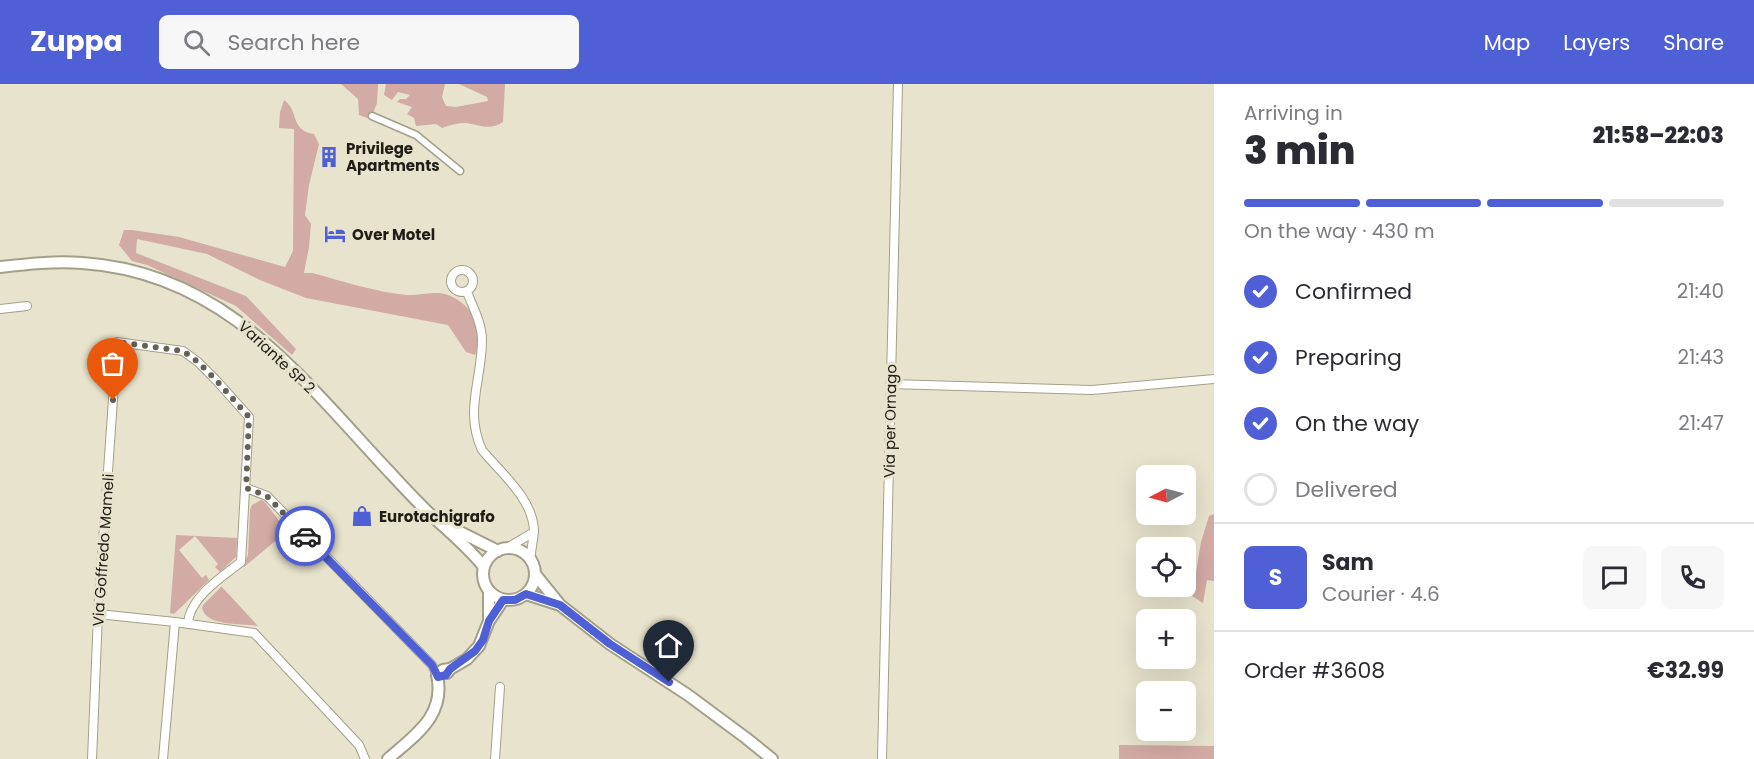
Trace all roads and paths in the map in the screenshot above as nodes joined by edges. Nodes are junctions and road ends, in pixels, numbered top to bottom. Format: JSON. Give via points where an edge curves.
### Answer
{"nodes":[{"id":1,"x":898,"y":84,"type":"edge"},
{"id":2,"x":372,"y":116,"type":"dead end"},
{"id":3,"x":460,"y":171,"type":"dead end"},
{"id":4,"x":0,"y":267,"type":"edge"},
{"id":5,"x":467,"y":292,"type":"dead end"},
{"id":6,"x":27,"y":306,"type":"dead end"},
{"id":7,"x":0,"y":309,"type":"edge"},
{"id":8,"x":1214,"y":379,"type":"edge"},
{"id":9,"x":890,"y":384,"type":"junction"},
{"id":10,"x":246,"y":488,"type":"junction"},
{"id":11,"x":440,"y":523,"type":"junction"},
{"id":12,"x":534,"y":532,"type":"junction"},
{"id":13,"x":502,"y":549,"type":"junction"},
{"id":14,"x":530,"y":560,"type":"junction"},
{"id":15,"x":484,"y":567,"type":"junction"},
{"id":16,"x":535,"y":574,"type":"junction"},
{"id":17,"x":489,"y":591,"type":"junction"},
{"id":18,"x":526,"y":594,"type":"junction"},
{"id":19,"x":503,"y":600,"type":"junction"},
{"id":20,"x":560,"y":605,"type":"junction"},
{"id":21,"x":98,"y":614,"type":"junction"},
{"id":22,"x":489,"y":621,"type":"junction"},
{"id":23,"x":175,"y":622,"type":"junction"},
{"id":24,"x":188,"y":623,"type":"junction"},
{"id":25,"x":438,"y":676,"type":"junction"},
{"id":26,"x":500,"y":687,"type":"dead end"},
{"id":27,"x":92,"y":759,"type":"edge"},
{"id":28,"x":164,"y":759,"type":"edge"},
{"id":29,"x":365,"y":759,"type":"edge"},
{"id":30,"x":388,"y":759,"type":"edge"},
{"id":31,"x":495,"y":759,"type":"edge"},
{"id":32,"x":772,"y":759,"type":"edge"},
{"id":33,"x":882,"y":759,"type":"edge"}],
"edges":[{"from":1,"to":9,"type":"street","name":"Via per Ornago"},
{"from":2,"to":3,"type":"street","via":[[416,135]]},
{"from":4,"to":11,"type":"main road","name":"Variante SP 2","via":[[63,262],[110,266],[162,280],[203,298],[259,336]]},
{"from":5,"to":12,"type":"street","via":[[482,340],[472,417],[482,450],[528,506]]},
{"from":6,"to":7,"type":"street"},
{"from":8,"to":9,"type":"street","via":[[1092,390]]},
{"from":9,"to":33,"type":"street","name":"Via per Ornago"},
{"from":10,"to":21,"type":"street","name":"Via Goffredo Mameli","via":[[249,417],[183,351],[117,342]]},
{"from":10,"to":24,"type":"street","via":[[241,562],[197,600],[189,612]]},
{"from":10,"to":25,"type":"street","via":[[267,496],[432,665]]},
{"from":11,"to":13,"type":"main road","name":"Variante SP 2"},
{"from":11,"to":15,"type":"main road","name":"Variante SP 2"},
{"from":12,"to":13,"type":"street"},
{"from":12,"to":14,"type":"street"},
{"from":13,"to":14,"type":"main road","name":"Variante SP 2","via":[[522,552]]},
{"from":13,"to":15,"type":"main road"},
{"from":14,"to":16,"type":"main road"},
{"from":15,"to":17,"type":"main road","via":[[483,579]]},
{"from":16,"to":18,"type":"main road"},
{"from":16,"to":20,"type":"main road"},
{"from":17,"to":19,"type":"main road"},
{"from":17,"to":22,"type":"main road"},
{"from":18,"to":19,"type":"main road","via":[[515,600]]},
{"from":18,"to":20,"type":"main road"},
{"from":19,"to":22,"type":"main road"},
{"from":20,"to":32,"type":"main road"},
{"from":21,"to":23,"type":"street"},
{"from":21,"to":27,"type":"street","name":"Via Goffredo Mameli"},
{"from":22,"to":25,"type":"main road","via":[[475,651],[446,675]]},
{"from":23,"to":24,"type":"street"},
{"from":23,"to":28,"type":"street"},
{"from":24,"to":29,"type":"street","via":[[254,633],[358,745]]},
{"from":25,"to":30,"type":"main road","via":[[434,714]]},
{"from":26,"to":31,"type":"street"}]}
